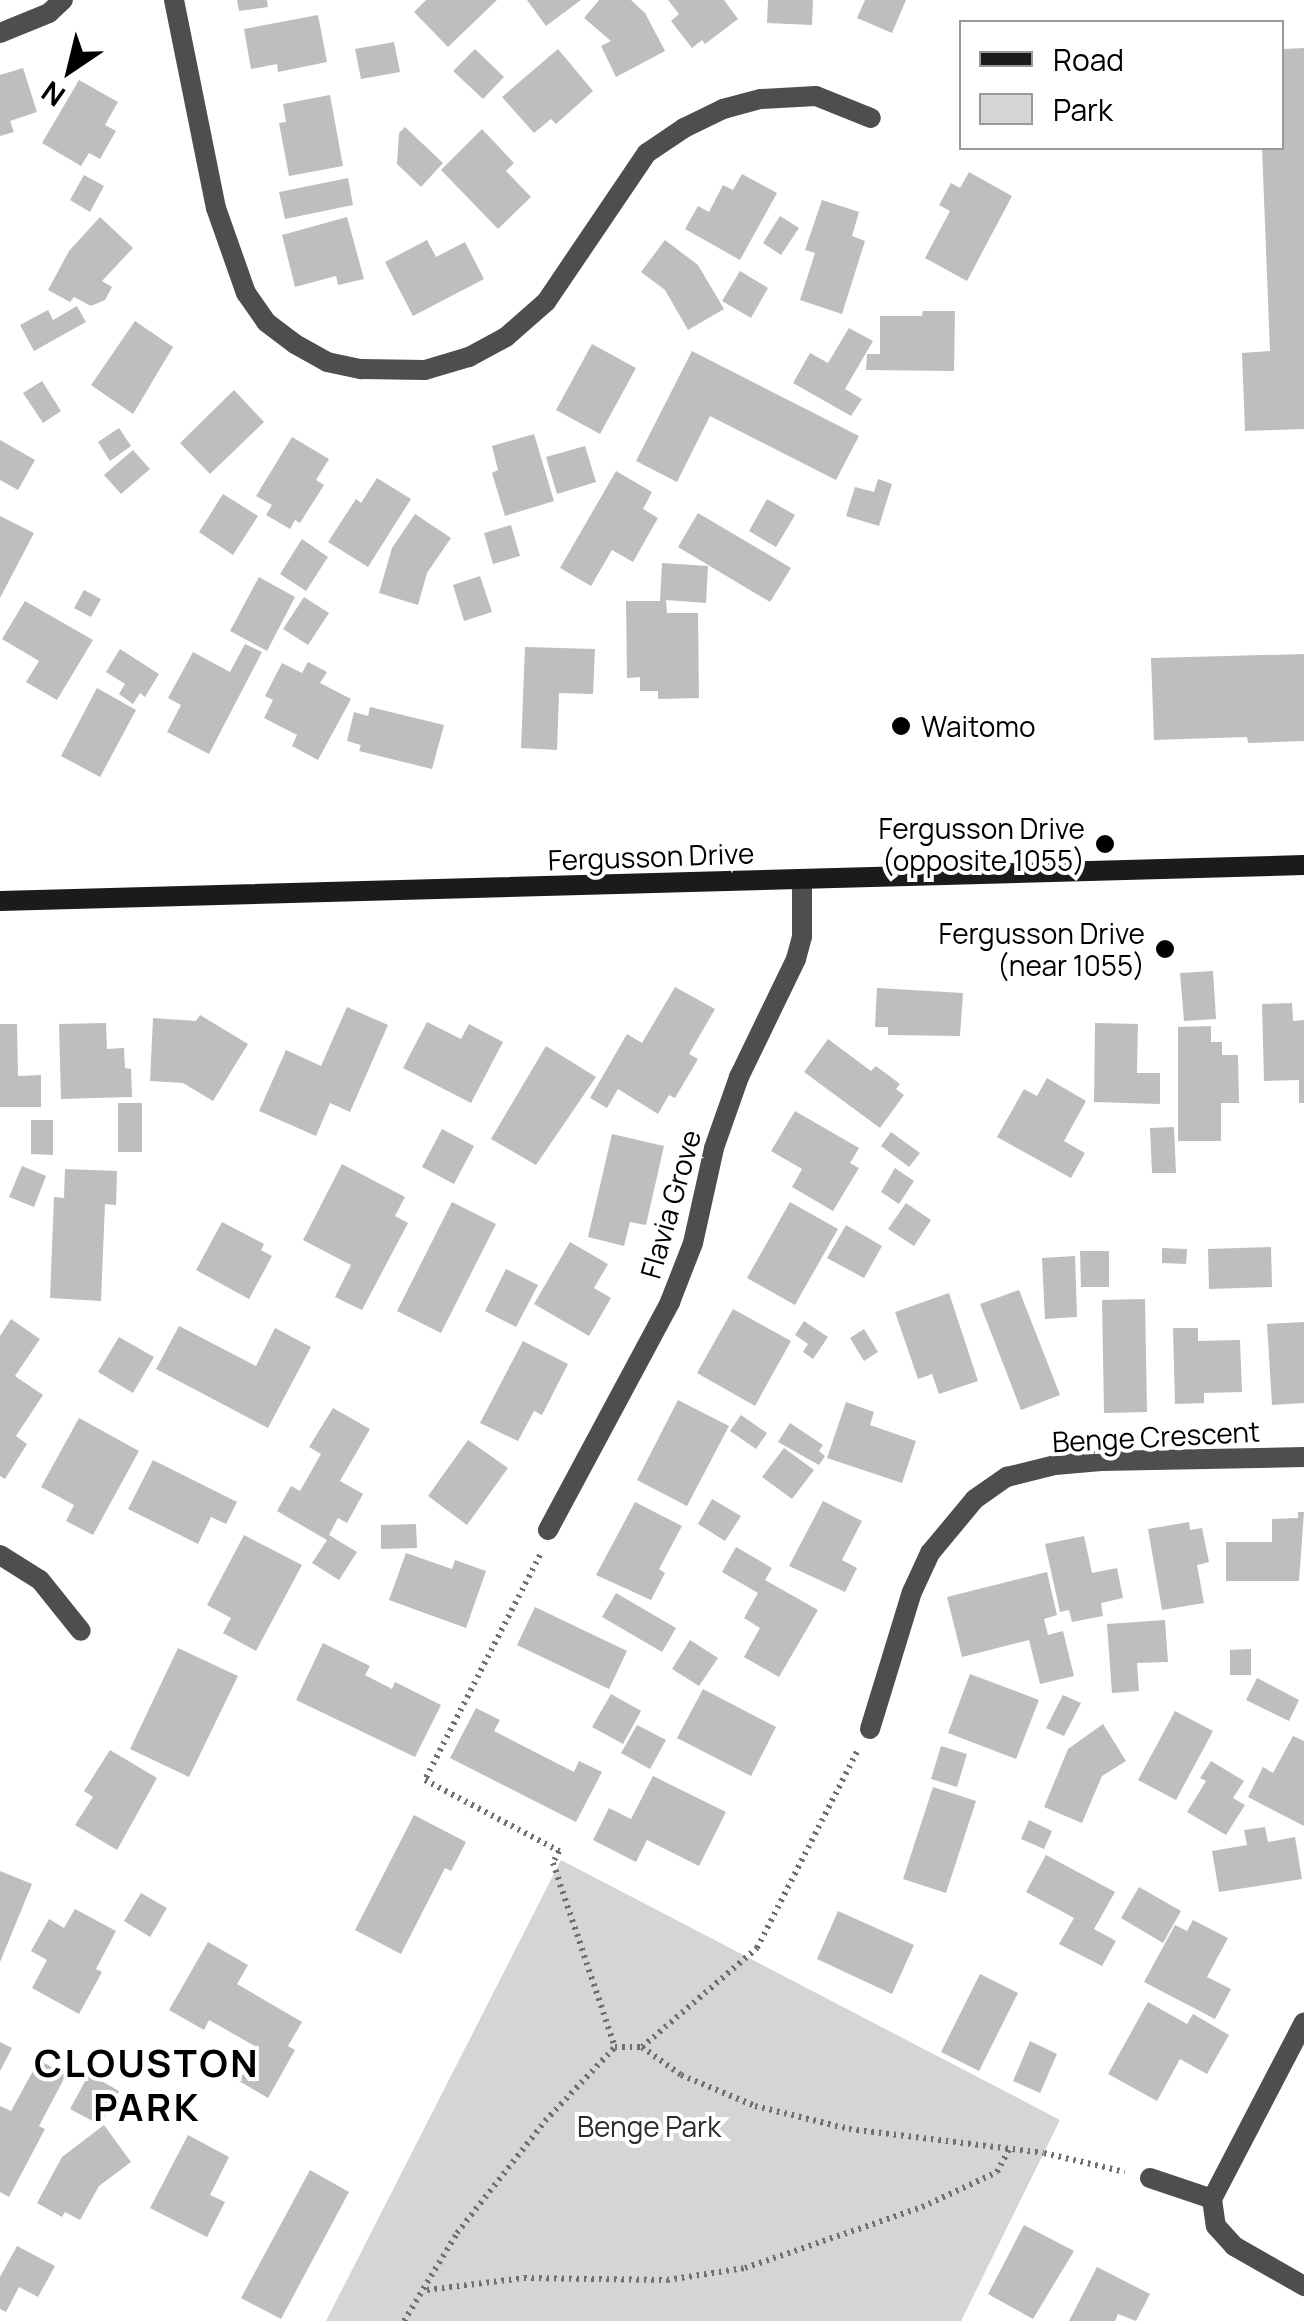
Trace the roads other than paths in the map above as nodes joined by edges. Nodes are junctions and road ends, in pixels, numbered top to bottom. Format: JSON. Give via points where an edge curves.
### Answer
{"nodes":[{"id":1,"x":63,"y":0,"type":"edge"},
{"id":2,"x":174,"y":0,"type":"edge"},
{"id":3,"x":0,"y":33,"type":"edge"},
{"id":4,"x":871,"y":118,"type":"dead end"},
{"id":5,"x":1304,"y":865,"type":"edge"},
{"id":6,"x":802,"y":879,"type":"junction"},
{"id":7,"x":0,"y":902,"type":"edge"},
{"id":8,"x":1304,"y":1457,"type":"edge"},
{"id":9,"x":548,"y":1530,"type":"road end"},
{"id":10,"x":0,"y":1555,"type":"edge"},
{"id":11,"x":81,"y":1632,"type":"dead end"},
{"id":12,"x":870,"y":1729,"type":"road end"},
{"id":13,"x":1304,"y":2022,"type":"edge"},
{"id":14,"x":1150,"y":2178,"type":"road end"},
{"id":15,"x":1212,"y":2199,"type":"junction"},
{"id":16,"x":1304,"y":2286,"type":"edge"}],
"edges":[{"from":1,"to":3,"type":"street","via":[[49,13]]},
{"from":2,"to":4,"type":"street","via":[[216,208],[246,293],[266,322],[295,344],[327,362],[361,369],[425,370],[506,338],[546,302],[647,154],[684,128],[762,98],[816,96]]},
{"from":5,"to":6,"type":"main road","name":"Fergusson Drive"},
{"from":6,"to":7,"type":"main road","name":"Fergusson Drive"},
{"from":6,"to":9,"type":"street","name":"Flavia Grove","via":[[796,959],[739,1077],[714,1148],[694,1243],[670,1302]]},
{"from":8,"to":12,"type":"street","name":"Benge Crescent","via":[[1101,1461],[1007,1477],[975,1499],[930,1553]]},
{"from":10,"to":11,"type":"street","via":[[40,1580]]},
{"from":13,"to":15,"type":"street"},
{"from":14,"to":15,"type":"street"},
{"from":15,"to":16,"type":"street","via":[[1216,2226],[1234,2246]]}]}
